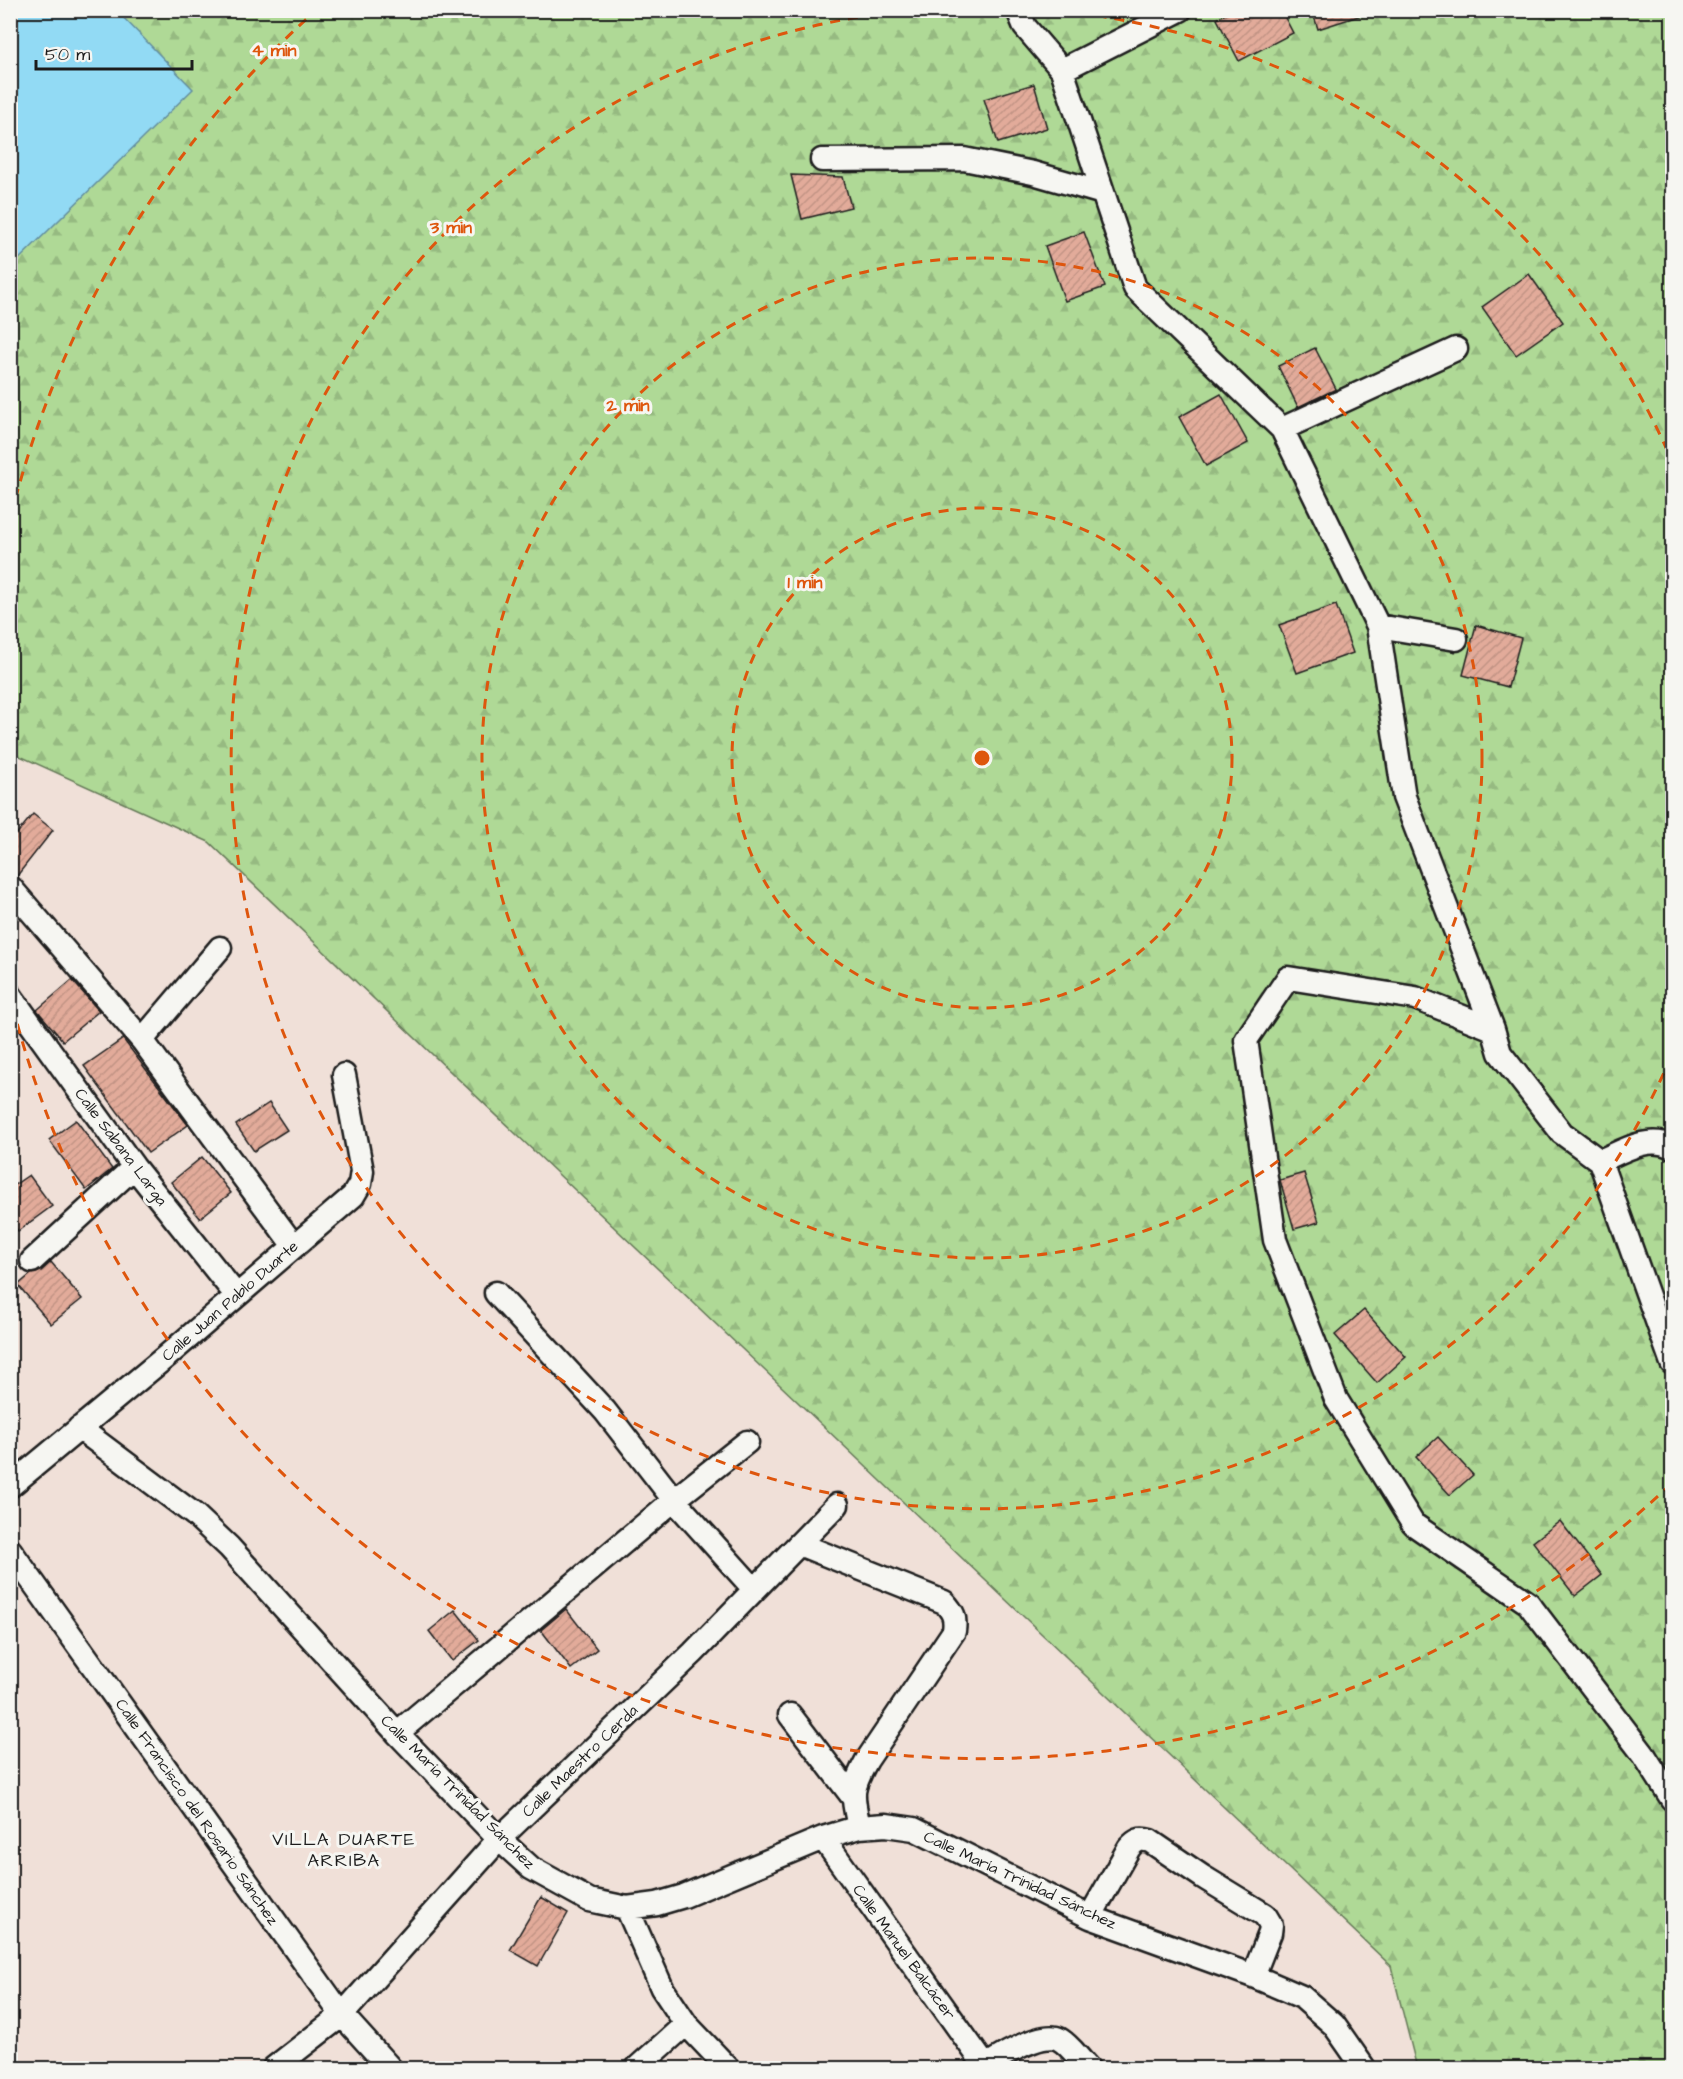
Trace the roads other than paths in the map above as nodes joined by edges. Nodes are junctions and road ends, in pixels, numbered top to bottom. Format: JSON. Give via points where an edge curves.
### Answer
{"nodes":[{"id":1,"x":1018,"y":10,"type":"edge"},
{"id":2,"x":1180,"y":10,"type":"edge"},
{"id":3,"x":1062,"y":70,"type":"junction"},
{"id":4,"x":822,"y":160,"type":"dead end"},
{"id":5,"x":1103,"y":192,"type":"junction"},
{"id":6,"x":1456,"y":349,"type":"dead end"},
{"id":7,"x":1282,"y":429,"type":"junction"},
{"id":8,"x":1378,"y":626,"type":"junction"},
{"id":9,"x":1456,"y":639,"type":"dead end"},
{"id":10,"x":10,"y":887,"type":"edge"},
{"id":11,"x":220,"y":948,"type":"dead end"},
{"id":12,"x":10,"y":995,"type":"edge"},
{"id":13,"x":1493,"y":1029,"type":"junction"},
{"id":14,"x":142,"y":1040,"type":"junction"},
{"id":15,"x":344,"y":1075,"type":"dead end"},
{"id":16,"x":1672,"y":1147,"type":"edge"},
{"id":17,"x":1600,"y":1161,"type":"junction"},
{"id":18,"x":134,"y":1167,"type":"junction"},
{"id":19,"x":294,"y":1246,"type":"junction"},
{"id":20,"x":32,"y":1261,"type":"dead end"},
{"id":21,"x":496,"y":1293,"type":"dead end"},
{"id":22,"x":236,"y":1295,"type":"junction"},
{"id":23,"x":1672,"y":1363,"type":"edge"},
{"id":24,"x":80,"y":1428,"type":"junction"},
{"id":25,"x":747,"y":1442,"type":"dead end"},
{"id":26,"x":10,"y":1486,"type":"edge"},
{"id":27,"x":674,"y":1500,"type":"junction"},
{"id":28,"x":837,"y":1505,"type":"dead end"},
{"id":29,"x":799,"y":1544,"type":"junction"},
{"id":30,"x":10,"y":1550,"type":"edge"},
{"id":31,"x":754,"y":1589,"type":"junction"},
{"id":32,"x":790,"y":1715,"type":"dead end"},
{"id":33,"x":397,"y":1733,"type":"junction"},
{"id":34,"x":852,"y":1796,"type":"junction"},
{"id":35,"x":1672,"y":1799,"type":"edge"},
{"id":36,"x":859,"y":1827,"type":"junction"},
{"id":37,"x":823,"y":1838,"type":"junction"},
{"id":38,"x":499,"y":1839,"type":"junction"},
{"id":39,"x":627,"y":1908,"type":"junction"},
{"id":40,"x":1090,"y":1917,"type":"junction"},
{"id":41,"x":1253,"y":1976,"type":"junction"},
{"id":42,"x":342,"y":2015,"type":"junction"},
{"id":43,"x":686,"y":2024,"type":"junction"},
{"id":44,"x":274,"y":2068,"type":"edge"},
{"id":45,"x":390,"y":2068,"type":"edge"},
{"id":46,"x":637,"y":2068,"type":"edge"},
{"id":47,"x":728,"y":2068,"type":"edge"},
{"id":48,"x":984,"y":2068,"type":"edge"},
{"id":49,"x":1088,"y":2068,"type":"edge"},
{"id":50,"x":1364,"y":2068,"type":"edge"}],
"edges":[{"from":1,"to":3,"type":"street","via":[[1025,27]]},
{"from":2,"to":3,"type":"street"},
{"from":3,"to":5,"type":"street"},
{"from":4,"to":5,"type":"street","via":[[964,159]]},
{"from":5,"to":7,"type":"street","via":[[1135,288]]},
{"from":6,"to":7,"type":"street"},
{"from":7,"to":8,"type":"street"},
{"from":8,"to":9,"type":"street"},
{"from":8,"to":13,"type":"street","via":[[1404,797]]},
{"from":10,"to":14,"type":"street"},
{"from":11,"to":14,"type":"street"},
{"from":12,"to":18,"type":"street","name":"Calle Sabana Larga"},
{"from":13,"to":17,"type":"street","via":[[1500,1053],[1562,1133]]},
{"from":13,"to":35,"type":"street","via":[[1416,998],[1288,978],[1246,1040],[1275,1240],[1336,1398],[1413,1524],[1528,1603],[1644,1755]]},
{"from":14,"to":19,"type":"street"},
{"from":15,"to":19,"type":"street","name":"Calle Juan Pablo Duarte","via":[[362,1171],[360,1184],[353,1196]]},
{"from":16,"to":17,"type":"street","via":[[1666,1143],[1639,1144]]},
{"from":17,"to":23,"type":"street"},
{"from":18,"to":20,"type":"street"},
{"from":18,"to":22,"type":"street","name":"Calle Sabana Larga"},
{"from":19,"to":22,"type":"street","name":"Calle Juan Pablo Duarte"},
{"from":21,"to":27,"type":"street","via":[[605,1411]]},
{"from":22,"to":24,"type":"street","name":"Calle Juan Pablo Duarte"},
{"from":24,"to":26,"type":"street","name":"Calle Juan Pablo Duarte"},
{"from":24,"to":33,"type":"street","name":"Calle María Trinidad Sánchez","via":[[195,1515],[230,1547]]},
{"from":25,"to":27,"type":"street"},
{"from":27,"to":31,"type":"street"},
{"from":27,"to":33,"type":"street"},
{"from":28,"to":29,"type":"street","name":"Calle Maestro Cerda"},
{"from":29,"to":31,"type":"street","name":"Calle Maestro Cerda"},
{"from":29,"to":34,"type":"street","via":[[944,1602],[956,1620],[954,1631],[867,1760]]},
{"from":30,"to":42,"type":"street","name":"Calle Francisco del Rosario Sánchez"},
{"from":31,"to":38,"type":"street","name":"Calle Maestro Cerda"},
{"from":32,"to":34,"type":"street"},
{"from":33,"to":38,"type":"street","name":"Calle María Trinidad Sánchez"},
{"from":34,"to":36,"type":"street"},
{"from":36,"to":37,"type":"street","name":"Calle María Trinidad Sánchez"},
{"from":36,"to":40,"type":"street","name":"Calle María Trinidad Sánchez","via":[[914,1829]]},
{"from":37,"to":39,"type":"street","name":"Calle María Trinidad Sánchez","via":[[684,1896]]},
{"from":37,"to":48,"type":"street","name":"Calle Manuel Balcácer"},
{"from":38,"to":39,"type":"street","name":"Calle María Trinidad Sánchez","via":[[531,1868],[561,1886],[589,1900]]},
{"from":38,"to":42,"type":"street","name":"Calle Maestro Cerda"},
{"from":39,"to":43,"type":"street","via":[[662,1989]]},
{"from":40,"to":41,"type":"street","name":"Calle María Trinidad Sánchez"},
{"from":40,"to":41,"type":"street","via":[[1129,1848],[1135,1841],[1150,1841],[1265,1915],[1271,1925],[1270,1933]]},
{"from":41,"to":50,"type":"street","name":"Calle María Trinidad Sánchez","via":[[1302,1997],[1334,2025]]},
{"from":42,"to":44,"type":"street","name":"Calle Maestro Cerda"},
{"from":42,"to":45,"type":"street","name":"Calle Francisco del Rosario Sánchez"},
{"from":43,"to":46,"type":"street"},
{"from":43,"to":47,"type":"street"},
{"from":48,"to":49,"type":"street","via":[[1048,2036],[1067,2045]]}]}
